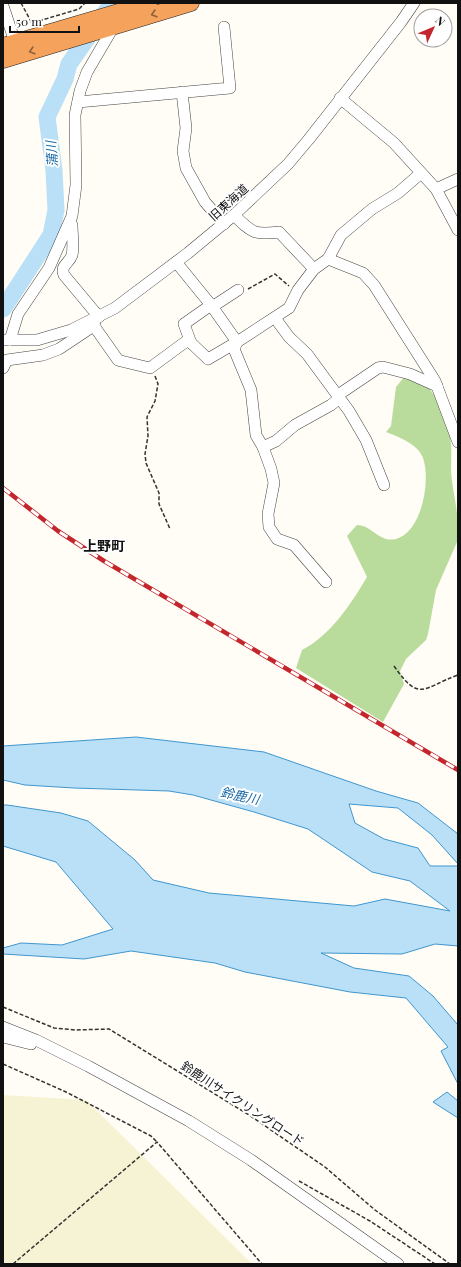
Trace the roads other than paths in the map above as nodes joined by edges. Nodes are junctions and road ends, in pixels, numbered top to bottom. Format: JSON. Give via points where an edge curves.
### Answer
{"nodes":[{"id":1,"x":149,"y":3,"type":"edge"},
{"id":2,"x":191,"y":3,"type":"edge"},
{"id":3,"x":414,"y":3,"type":"edge"},
{"id":4,"x":3,"y":6,"type":"edge"},
{"id":5,"x":115,"y":21,"type":"junction"},
{"id":6,"x":224,"y":27,"type":"dead end"},
{"id":7,"x":9,"y":44,"type":"edge"},
{"id":8,"x":3,"y":60,"type":"edge"},
{"id":9,"x":182,"y":92,"type":"junction"},
{"id":10,"x":340,"y":98,"type":"junction"},
{"id":11,"x":78,"y":102,"type":"junction"},
{"id":12,"x":421,"y":173,"type":"junction"},
{"id":13,"x":458,"y":179,"type":"edge"},
{"id":14,"x":436,"y":189,"type":"junction"},
{"id":15,"x":234,"y":215,"type":"junction"},
{"id":16,"x":72,"y":216,"type":"junction"},
{"id":17,"x":224,"y":224,"type":"junction"},
{"id":18,"x":458,"y":230,"type":"edge"},
{"id":19,"x":328,"y":259,"type":"junction"},
{"id":20,"x":176,"y":262,"type":"junction"},
{"id":21,"x":314,"y":269,"type":"junction"},
{"id":22,"x":243,"y":289,"type":"road end"},
{"id":23,"x":211,"y":306,"type":"junction"},
{"id":24,"x":274,"y":318,"type":"junction"},
{"id":25,"x":96,"y":321,"type":"junction"},
{"id":26,"x":6,"y":340,"type":"edge"},
{"id":27,"x":237,"y":342,"type":"junction"},
{"id":28,"x":191,"y":343,"type":"junction"},
{"id":29,"x":3,"y":368,"type":"edge"},
{"id":30,"x":437,"y":386,"type":"junction"},
{"id":31,"x":338,"y":395,"type":"junction"},
{"id":32,"x":458,"y":442,"type":"edge"},
{"id":33,"x":263,"y":447,"type":"junction"},
{"id":34,"x":384,"y":485,"type":"dead end"},
{"id":35,"x":326,"y":582,"type":"dead end"},
{"id":36,"x":3,"y":1027,"type":"edge"},
{"id":37,"x":3,"y":1037,"type":"edge"},
{"id":38,"x":36,"y":1040,"type":"junction"},
{"id":39,"x":398,"y":1264,"type":"edge"}],
"edges":[{"from":1,"to":5,"type":"highway"},
{"from":2,"to":5,"type":"highway","one_way":true},
{"from":3,"to":10,"type":"street","name":"旧東海道"},
{"from":4,"to":7,"type":"street"},
{"from":5,"to":7,"type":"highway","via":[[69,26]]},
{"from":5,"to":8,"type":"highway","one_way":true,"via":[[61,42]]},
{"from":5,"to":11,"type":"street","via":[[87,72]]},
{"from":6,"to":9,"type":"street","via":[[230,88]]},
{"from":9,"to":11,"type":"street"},
{"from":9,"to":17,"type":"street","via":[[186,128],[183,151],[186,168],[205,202]]},
{"from":10,"to":12,"type":"street","via":[[394,143]]},
{"from":10,"to":15,"type":"street","name":"旧東海道","via":[[288,164]]},
{"from":11,"to":16,"type":"street","via":[[75,115],[76,185]]},
{"from":12,"to":14,"type":"street"},
{"from":12,"to":19,"type":"street","via":[[398,194],[372,209],[341,235]]},
{"from":13,"to":14,"type":"street"},
{"from":14,"to":18,"type":"street"},
{"from":15,"to":17,"type":"street","name":"旧東海道"},
{"from":15,"to":21,"type":"street","via":[[249,231],[257,234],[279,232]]},
{"from":16,"to":25,"type":"street","via":[[72,254],[62,267],[62,271]]},
{"from":16,"to":26,"type":"street","via":[[49,268],[18,314]]},
{"from":17,"to":20,"type":"street","name":"旧東海道"},
{"from":19,"to":21,"type":"street"},
{"from":19,"to":30,"type":"street","via":[[363,273],[374,285]]},
{"from":20,"to":23,"type":"street"},
{"from":20,"to":25,"type":"street","name":"旧東海道"},
{"from":21,"to":24,"type":"street","via":[[288,308]]},
{"from":22,"to":23,"type":"street"},
{"from":23,"to":27,"type":"street"},
{"from":23,"to":28,"type":"street","via":[[184,324]]},
{"from":24,"to":27,"type":"street"},
{"from":24,"to":31,"type":"street","via":[[307,354]]},
{"from":25,"to":26,"type":"street","name":"旧東海道","via":[[37,340]]},
{"from":25,"to":28,"type":"street","via":[[118,360],[150,368],[188,340]]},
{"from":25,"to":29,"type":"street","via":[[59,349],[43,355],[7,360]]},
{"from":27,"to":28,"type":"street","via":[[208,359]]},
{"from":27,"to":33,"type":"street","via":[[234,349],[254,401],[254,429]]},
{"from":30,"to":31,"type":"street","via":[[410,374],[383,367]]},
{"from":30,"to":32,"type":"street"},
{"from":31,"to":33,"type":"street","via":[[337,400],[331,405]]},
{"from":31,"to":34,"type":"street","via":[[366,440]]},
{"from":33,"to":35,"type":"street","via":[[274,483],[268,514],[271,532],[277,539],[294,545]]},
{"from":36,"to":38,"type":"street"},
{"from":37,"to":38,"type":"street","via":[[31,1044]]},
{"from":38,"to":39,"type":"street","via":[[189,1121],[251,1160]]}]}
